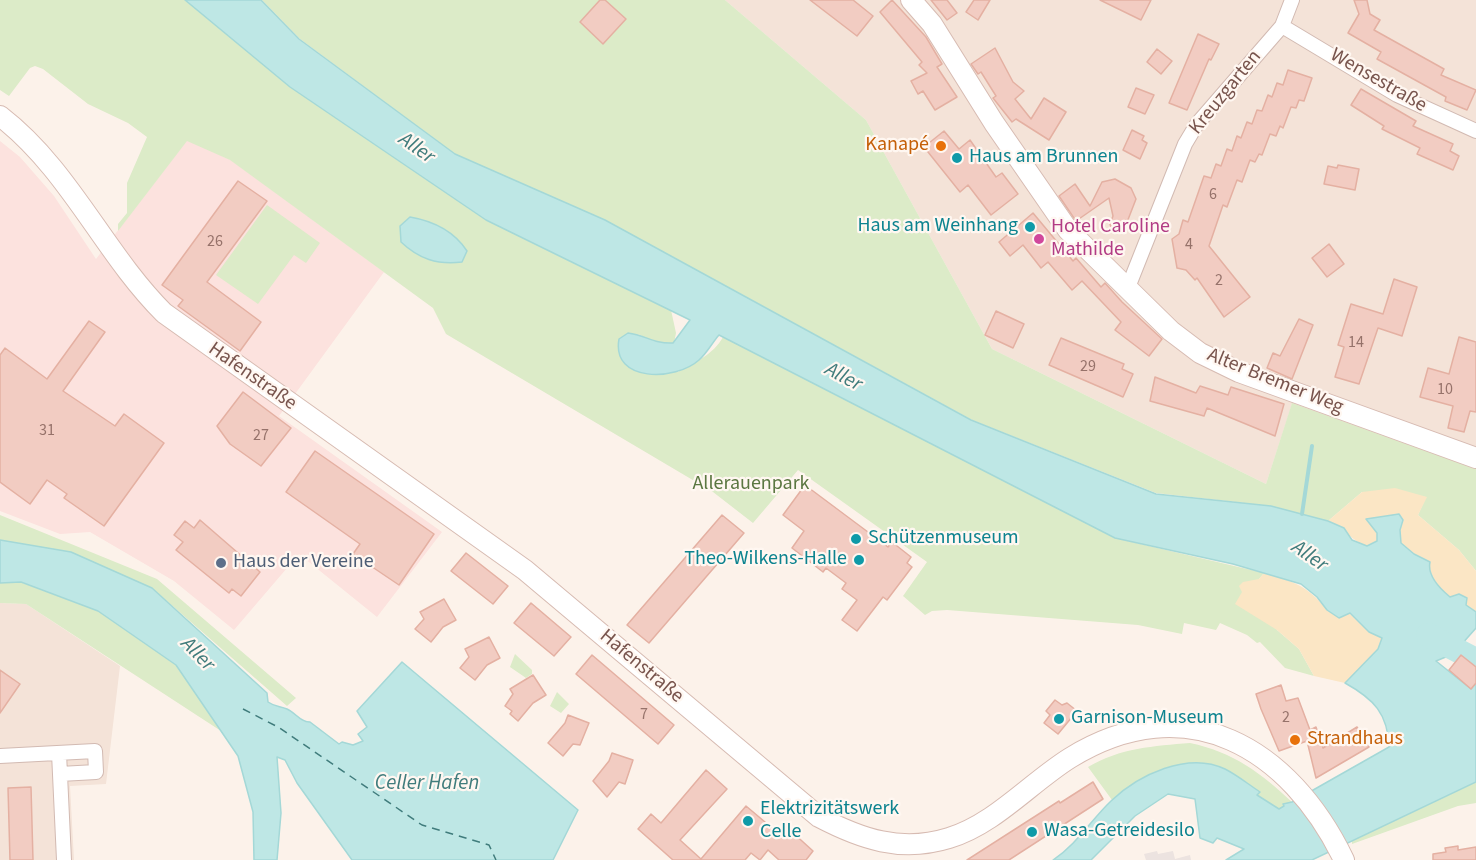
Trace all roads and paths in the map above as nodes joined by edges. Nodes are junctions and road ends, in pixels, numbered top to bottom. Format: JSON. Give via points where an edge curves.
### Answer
{"nodes":[{"id":1,"x":911,"y":0,"type":"edge"},
{"id":2,"x":1292,"y":0,"type":"edge"},
{"id":3,"x":1282,"y":26,"type":"junction"},
{"id":4,"x":0,"y":116,"type":"edge"},
{"id":5,"x":1476,"y":131,"type":"edge"},
{"id":6,"x":1127,"y":290,"type":"junction"},
{"id":7,"x":1476,"y":458,"type":"edge"},
{"id":8,"x":59,"y":753,"type":"junction"},
{"id":9,"x":0,"y":756,"type":"edge"},
{"id":10,"x":60,"y":774,"type":"junction"},
{"id":11,"x":1341,"y":854,"type":"edge"},
{"id":12,"x":64,"y":860,"type":"edge"}],
"edges":[{"from":1,"to":6,"type":"street","name":"Alter Bremer Weg","via":[[932,24],[1068,230]]},
{"from":2,"to":3,"type":"street","name":"Kreuzgarten"},
{"from":3,"to":5,"type":"street","name":"Wensestraße","via":[[1397,95]]},
{"from":3,"to":6,"type":"street","name":"Kreuzgarten","via":[[1197,124],[1185,144]]},
{"from":4,"to":11,"type":"street","name":"Hafenstraße","via":[[56,170],[129,276],[164,313],[525,570],[827,822],[854,836],[887,844],[919,845],[950,838],[976,825],[1092,746],[1116,736],[1158,728],[1202,731],[1243,745],[1287,776]]},
{"from":6,"to":7,"type":"street","name":"Alter Bremer Weg","via":[[1200,353],[1239,372]]},
{"from":8,"to":9,"type":"street"},
{"from":8,"to":10,"type":"street"},
{"from":8,"to":10,"type":"street","via":[[95,751],[96,772]]},
{"from":10,"to":12,"type":"street"}]}
